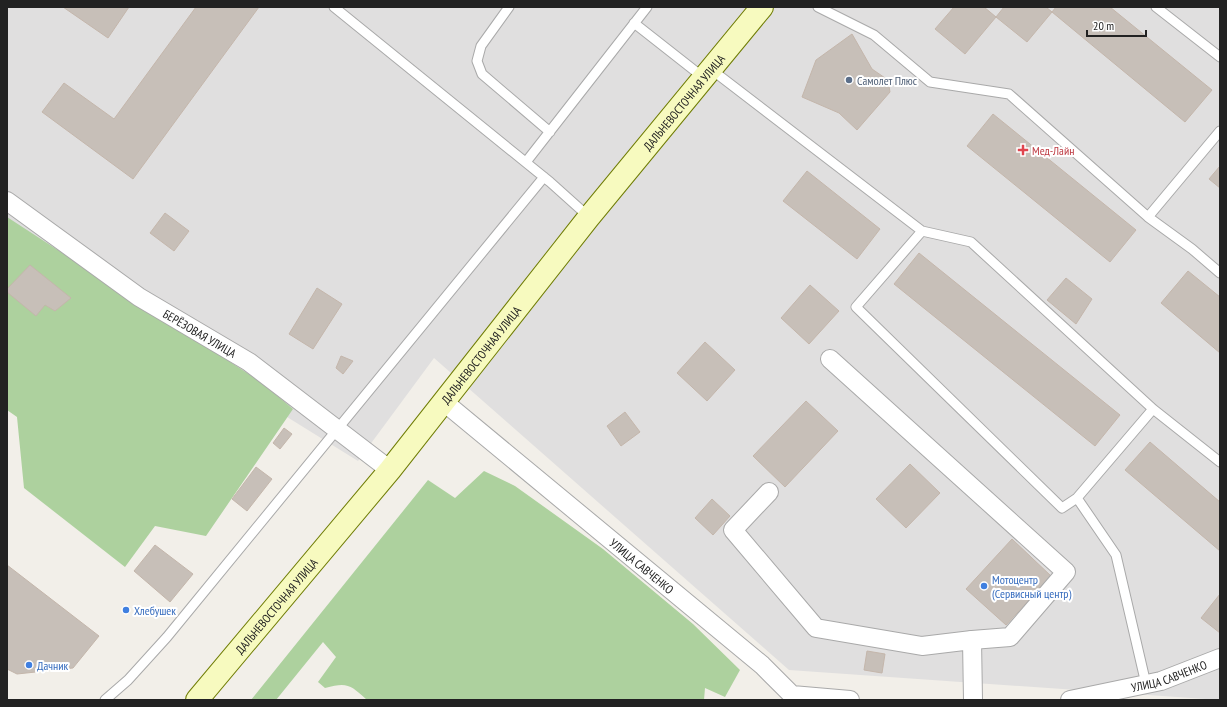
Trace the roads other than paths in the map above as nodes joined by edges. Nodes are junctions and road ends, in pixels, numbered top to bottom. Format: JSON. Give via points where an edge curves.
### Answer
{"nodes":[{"id":1,"x":334,"y":7,"type":"edge"},
{"id":2,"x":509,"y":7,"type":"edge"},
{"id":3,"x":647,"y":7,"type":"edge"},
{"id":4,"x":762,"y":7,"type":"edge"},
{"id":5,"x":818,"y":7,"type":"edge"},
{"id":6,"x":1156,"y":7,"type":"edge"},
{"id":7,"x":634,"y":23,"type":"junction"},
{"id":8,"x":1220,"y":57,"type":"edge"},
{"id":9,"x":708,"y":74,"type":"junction"},
{"id":10,"x":1220,"y":131,"type":"edge"},
{"id":11,"x":550,"y":132,"type":"junction"},
{"id":12,"x":526,"y":162,"type":"junction"},
{"id":13,"x":544,"y":177,"type":"junction"},
{"id":14,"x":7,"y":200,"type":"edge"},
{"id":15,"x":589,"y":217,"type":"junction"},
{"id":16,"x":1148,"y":217,"type":"junction"},
{"id":17,"x":922,"y":231,"type":"junction"},
{"id":18,"x":1220,"y":274,"type":"edge"},
{"id":19,"x":830,"y":359,"type":"dead end"},
{"id":20,"x":444,"y":402,"type":"junction"},
{"id":21,"x":1153,"y":409,"type":"junction"},
{"id":22,"x":337,"y":430,"type":"junction"},
{"id":23,"x":1220,"y":462,"type":"edge"},
{"id":24,"x":390,"y":470,"type":"junction"},
{"id":25,"x":769,"y":492,"type":"dead end"},
{"id":26,"x":1077,"y":498,"type":"junction"},
{"id":27,"x":972,"y":640,"type":"junction"},
{"id":28,"x":1220,"y":658,"type":"edge"},
{"id":29,"x":1146,"y":684,"type":"junction"},
{"id":30,"x":793,"y":697,"type":"edge"},
{"id":31,"x":105,"y":700,"type":"edge"},
{"id":32,"x":197,"y":700,"type":"edge"},
{"id":33,"x":850,"y":700,"type":"edge"},
{"id":34,"x":973,"y":700,"type":"edge"},
{"id":35,"x":1070,"y":700,"type":"edge"}],
"edges":[{"from":1,"to":12,"type":"lane"},
{"from":2,"to":11,"type":"lane","via":[[481,46],[477,61],[482,74]]},
{"from":3,"to":7,"type":"lane"},
{"from":4,"to":9,"type":"main road","name":"ДАЛЬНЕВОСТОЧНАЯ УЛИЦА"},
{"from":5,"to":16,"type":"lane","via":[[874,35],[930,82],[1009,94]]},
{"from":6,"to":8,"type":"lane"},
{"from":7,"to":9,"type":"lane"},
{"from":7,"to":11,"type":"lane"},
{"from":9,"to":15,"type":"main road","name":"ДАЛЬНЕВОСТОЧНАЯ УЛИЦА"},
{"from":9,"to":17,"type":"lane"},
{"from":10,"to":16,"type":"lane"},
{"from":11,"to":12,"type":"lane"},
{"from":12,"to":13,"type":"lane"},
{"from":13,"to":15,"type":"lane"},
{"from":13,"to":22,"type":"lane"},
{"from":14,"to":22,"type":"street","name":"БЕРЁЗОВАЯ УЛИЦА","via":[[139,297],[249,362]]},
{"from":15,"to":20,"type":"main road","name":"ДАЛЬНЕВОСТОЧНАЯ УЛИЦА"},
{"from":16,"to":18,"type":"lane","via":[[1192,249]]},
{"from":17,"to":21,"type":"lane","via":[[971,242]]},
{"from":17,"to":26,"type":"lane","via":[[856,307],[1062,508]]},
{"from":19,"to":27,"type":"street","via":[[1066,572],[1010,637]]},
{"from":20,"to":24,"type":"main road","name":"ДАЛЬНЕВОСТОЧНАЯ УЛИЦА"},
{"from":20,"to":30,"type":"street","name":"УЛИЦА САВЧЕНКО","via":[[762,665]]},
{"from":21,"to":23,"type":"lane"},
{"from":21,"to":26,"type":"lane"},
{"from":22,"to":24,"type":"street","name":"БЕРЁЗОВАЯ УЛИЦА"},
{"from":22,"to":31,"type":"lane","via":[[167,637],[128,680]]},
{"from":24,"to":32,"type":"main road","name":"ДАЛЬНЕВОСТОЧНАЯ УЛИЦА"},
{"from":25,"to":27,"type":"street","via":[[733,530],[816,628],[922,646]]},
{"from":26,"to":29,"type":"lane","via":[[1116,555]]},
{"from":27,"to":34,"type":"street"},
{"from":28,"to":29,"type":"street","name":"УЛИЦА САВЧЕНКО","via":[[1161,681]]},
{"from":29,"to":35,"type":"street","name":"УЛИЦА САВЧЕНКО"},
{"from":30,"to":33,"type":"street","name":"УЛИЦА САВЧЕНКО"}]}
